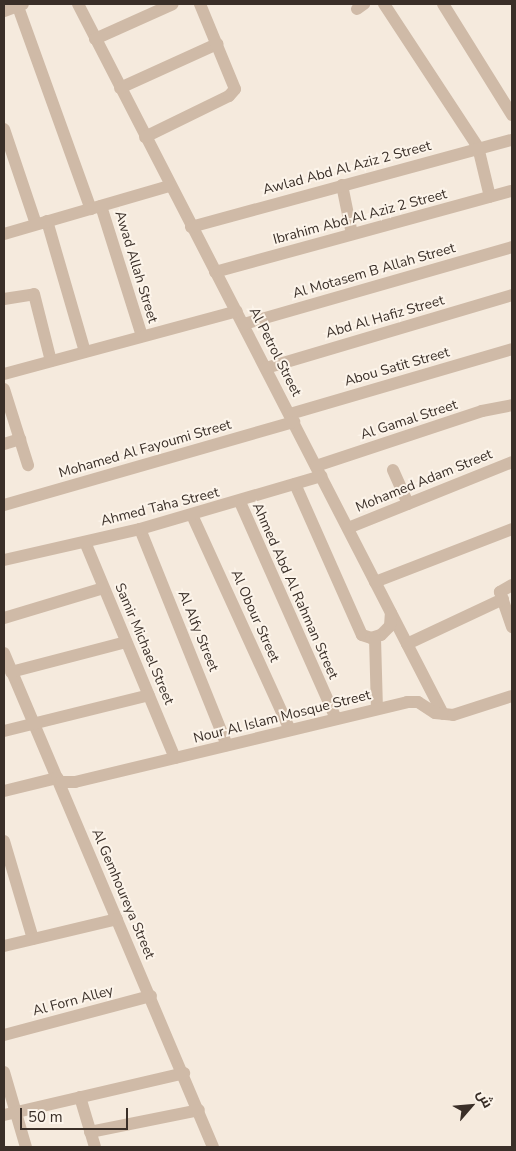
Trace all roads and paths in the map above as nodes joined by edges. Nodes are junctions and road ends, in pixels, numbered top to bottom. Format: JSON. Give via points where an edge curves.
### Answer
{"nodes":[{"id":1,"x":19,"y":4,"type":"edge"},
{"id":2,"x":78,"y":4,"type":"edge"},
{"id":3,"x":173,"y":4,"type":"edge"},
{"id":4,"x":200,"y":4,"type":"edge"},
{"id":5,"x":384,"y":4,"type":"edge"},
{"id":6,"x":443,"y":4,"type":"edge"},
{"id":7,"x":4,"y":12,"type":"edge"},
{"id":8,"x":95,"y":39,"type":"junction"},
{"id":9,"x":217,"y":44,"type":"junction"},
{"id":10,"x":120,"y":88,"type":"junction"},
{"id":11,"x":512,"y":114,"type":"edge"},
{"id":12,"x":4,"y":129,"type":"edge"},
{"id":13,"x":144,"y":137,"type":"junction"},
{"id":14,"x":512,"y":140,"type":"edge"},
{"id":15,"x":478,"y":147,"type":"junction"},
{"id":16,"x":342,"y":185,"type":"junction"},
{"id":17,"x":169,"y":186,"type":"junction"},
{"id":18,"x":512,"y":191,"type":"edge"},
{"id":19,"x":490,"y":197,"type":"junction"},
{"id":20,"x":96,"y":208,"type":"junction"},
{"id":21,"x":41,"y":223,"type":"junction"},
{"id":22,"x":191,"y":227,"type":"junction"},
{"id":23,"x":4,"y":234,"type":"edge"},
{"id":24,"x":352,"y":234,"type":"junction"},
{"id":25,"x":512,"y":247,"type":"edge"},
{"id":26,"x":215,"y":272,"type":"junction"},
{"id":27,"x":512,"y":296,"type":"edge"},
{"id":28,"x":4,"y":299,"type":"edge"},
{"id":29,"x":237,"y":311,"type":"junction"},
{"id":30,"x":244,"y":324,"type":"junction"},
{"id":31,"x":142,"y":336,"type":"junction"},
{"id":32,"x":512,"y":349,"type":"edge"},
{"id":33,"x":85,"y":352,"type":"junction"},
{"id":34,"x":51,"y":361,"type":"junction"},
{"id":35,"x":266,"y":368,"type":"junction"},
{"id":36,"x":4,"y":374,"type":"edge"},
{"id":37,"x":4,"y":389,"type":"edge"},
{"id":38,"x":512,"y":405,"type":"edge"},
{"id":39,"x":292,"y":418,"type":"junction"},
{"id":40,"x":20,"y":439,"type":"junction"},
{"id":41,"x":4,"y":444,"type":"edge"},
{"id":42,"x":512,"y":462,"type":"edge"},
{"id":43,"x":28,"y":465,"type":"dead end"},
{"id":44,"x":393,"y":470,"type":"dead end"},
{"id":45,"x":319,"y":471,"type":"junction"},
{"id":46,"x":296,"y":484,"type":"junction"},
{"id":47,"x":240,"y":502,"type":"junction"},
{"id":48,"x":408,"y":504,"type":"junction"},
{"id":49,"x":4,"y":505,"type":"edge"},
{"id":50,"x":192,"y":515,"type":"junction"},
{"id":51,"x":348,"y":528,"type":"junction"},
{"id":52,"x":140,"y":529,"type":"junction"},
{"id":53,"x":512,"y":529,"type":"edge"},
{"id":54,"x":84,"y":542,"type":"junction"},
{"id":55,"x":4,"y":560,"type":"edge"},
{"id":56,"x":375,"y":582,"type":"junction"},
{"id":57,"x":512,"y":585,"type":"edge"},
{"id":58,"x":104,"y":588,"type":"junction"},
{"id":59,"x":502,"y":596,"type":"junction"},
{"id":60,"x":391,"y":613,"type":"junction"},
{"id":61,"x":4,"y":618,"type":"edge"},
{"id":62,"x":511,"y":621,"type":"edge"},
{"id":63,"x":375,"y":638,"type":"junction"},
{"id":64,"x":126,"y":642,"type":"junction"},
{"id":65,"x":407,"y":644,"type":"junction"},
{"id":66,"x":7,"y":663,"type":"edge"},
{"id":67,"x":149,"y":695,"type":"junction"},
{"id":68,"x":512,"y":696,"type":"edge"},
{"id":69,"x":377,"y":709,"type":"junction"},
{"id":70,"x":443,"y":714,"type":"junction"},
{"id":71,"x":336,"y":719,"type":"junction"},
{"id":72,"x":34,"y":723,"type":"junction"},
{"id":73,"x":290,"y":730,"type":"junction"},
{"id":74,"x":4,"y":731,"type":"edge"},
{"id":75,"x":227,"y":745,"type":"junction"},
{"id":76,"x":176,"y":758,"type":"junction"},
{"id":77,"x":57,"y":778,"type":"junction"},
{"id":78,"x":4,"y":791,"type":"edge"},
{"id":79,"x":4,"y":841,"type":"edge"},
{"id":80,"x":117,"y":919,"type":"junction"},
{"id":81,"x":33,"y":939,"type":"junction"},
{"id":82,"x":4,"y":946,"type":"edge"},
{"id":83,"x":151,"y":996,"type":"junction"},
{"id":84,"x":4,"y":1035,"type":"edge"},
{"id":85,"x":4,"y":1072,"type":"edge"},
{"id":86,"x":184,"y":1073,"type":"junction"},
{"id":87,"x":80,"y":1097,"type":"junction"},
{"id":88,"x":200,"y":1110,"type":"junction"},
{"id":89,"x":10,"y":1113,"type":"edge"},
{"id":90,"x":90,"y":1132,"type":"junction"},
{"id":91,"x":26,"y":1147,"type":"edge"},
{"id":92,"x":94,"y":1147,"type":"edge"},
{"id":93,"x":214,"y":1147,"type":"edge"}],
"edges":[{"from":1,"to":7,"type":"street"},
{"from":1,"to":20,"type":"street","name":"Awad Allah Street"},
{"from":2,"to":8,"type":"street","name":"Al Petrol Street"},
{"from":3,"to":8,"type":"street"},
{"from":4,"to":9,"type":"street"},
{"from":5,"to":15,"type":"street"},
{"from":6,"to":11,"type":"street"},
{"from":8,"to":10,"type":"street","name":"Al Petrol Street"},
{"from":9,"to":10,"type":"street"},
{"from":9,"to":13,"type":"street","via":[[235,89],[229,96]]},
{"from":10,"to":13,"type":"street","name":"Al Petrol Street"},
{"from":12,"to":21,"type":"street"},
{"from":13,"to":17,"type":"street","name":"Al Petrol Street"},
{"from":14,"to":15,"type":"street","name":"Awlad Abd Al Aziz 2 Street"},
{"from":15,"to":16,"type":"street","name":"Awlad Abd Al Aziz 2 Street"},
{"from":15,"to":19,"type":"street"},
{"from":16,"to":22,"type":"street","name":"Awlad Abd Al Aziz 2 Street"},
{"from":16,"to":24,"type":"street"},
{"from":17,"to":20,"type":"street"},
{"from":17,"to":22,"type":"street","name":"Al Petrol Street"},
{"from":18,"to":19,"type":"street","name":"Ibrahim Abd Al Aziz 2 Street"},
{"from":19,"to":24,"type":"street","name":"Ibrahim Abd Al Aziz 2 Street"},
{"from":20,"to":21,"type":"street"},
{"from":20,"to":31,"type":"street","name":"Awad Allah Street"},
{"from":21,"to":23,"type":"street"},
{"from":21,"to":33,"type":"street"},
{"from":22,"to":26,"type":"street","name":"Al Petrol Street"},
{"from":24,"to":26,"type":"street","name":"Ibrahim Abd Al Aziz 2 Street"},
{"from":25,"to":30,"type":"street","name":"Al Motasem B Allah Street"},
{"from":26,"to":29,"type":"street","name":"Al Petrol Street"},
{"from":27,"to":35,"type":"street","name":"Abd Al Hafiz Street"},
{"from":28,"to":34,"type":"street","via":[[34,294]]},
{"from":29,"to":30,"type":"street","name":"Al Petrol Street"},
{"from":29,"to":31,"type":"street"},
{"from":30,"to":35,"type":"street","name":"Al Petrol Street"},
{"from":31,"to":33,"type":"street"},
{"from":32,"to":39,"type":"street","name":"Abou Satit Street"},
{"from":33,"to":34,"type":"street"},
{"from":34,"to":36,"type":"street"},
{"from":35,"to":39,"type":"street","name":"Al Petrol Street"},
{"from":37,"to":40,"type":"street"},
{"from":38,"to":45,"type":"street","name":"Al Gamal Street","via":[[482,411]]},
{"from":39,"to":45,"type":"street","name":"Al Petrol Street"},
{"from":39,"to":49,"type":"street","name":"Mohamed Al Fayoumi Street"},
{"from":40,"to":41,"type":"street"},
{"from":40,"to":43,"type":"street"},
{"from":42,"to":48,"type":"street","name":"Mohamed Adam Street"},
{"from":44,"to":48,"type":"street"},
{"from":45,"to":46,"type":"street","name":"Ahmed Taha Street"},
{"from":45,"to":51,"type":"street","name":"Al Petrol Street"},
{"from":46,"to":47,"type":"street","name":"Ahmed Taha Street"},
{"from":46,"to":63,"type":"street","via":[[362,635]]},
{"from":47,"to":50,"type":"street","name":"Ahmed Taha Street"},
{"from":47,"to":71,"type":"street","name":"Ahmed Abd Al Rahman Street"},
{"from":48,"to":51,"type":"street","name":"Mohamed Adam Street"},
{"from":50,"to":52,"type":"street","name":"Ahmed Taha Street"},
{"from":50,"to":73,"type":"street","name":"Al Obour Street"},
{"from":51,"to":56,"type":"street","name":"Al Petrol Street"},
{"from":52,"to":54,"type":"street","name":"Ahmed Taha Street"},
{"from":52,"to":75,"type":"street","name":"Al Alfy Street"},
{"from":53,"to":56,"type":"street"},
{"from":54,"to":55,"type":"street","name":"Ahmed Taha Street"},
{"from":54,"to":58,"type":"street","name":"Samir Michael Street"},
{"from":56,"to":60,"type":"street","name":"Al Petrol Street"},
{"from":57,"to":59,"type":"street"},
{"from":58,"to":61,"type":"street"},
{"from":58,"to":64,"type":"street","name":"Samir Michael Street"},
{"from":59,"to":62,"type":"street"},
{"from":59,"to":65,"type":"street"},
{"from":60,"to":63,"type":"street","via":[[386,631]]},
{"from":60,"to":65,"type":"street","name":"Al Petrol Street"},
{"from":63,"to":69,"type":"street"},
{"from":64,"to":66,"type":"street"},
{"from":64,"to":67,"type":"street","name":"Samir Michael Street"},
{"from":65,"to":70,"type":"street","name":"Al Petrol Street"},
{"from":66,"to":72,"type":"street","name":"Al Gemhoureya Street"},
{"from":67,"to":72,"type":"street"},
{"from":67,"to":76,"type":"street","name":"Samir Michael Street"},
{"from":68,"to":70,"type":"street","via":[[453,715]]},
{"from":69,"to":70,"type":"street","name":"Nour Al Islam Mosque Street","via":[[413,701]]},
{"from":69,"to":71,"type":"street","name":"Nour Al Islam Mosque Street"},
{"from":71,"to":73,"type":"street","name":"Nour Al Islam Mosque Street"},
{"from":72,"to":74,"type":"street"},
{"from":72,"to":77,"type":"street","name":"Al Gemhoureya Street"},
{"from":73,"to":75,"type":"street","name":"Nour Al Islam Mosque Street"},
{"from":75,"to":76,"type":"street","name":"Nour Al Islam Mosque Street"},
{"from":76,"to":77,"type":"street","name":"Nour Al Islam Mosque Street","via":[[75,782],[61,782]]},
{"from":77,"to":78,"type":"street"},
{"from":77,"to":80,"type":"street","name":"Al Gemhoureya Street"},
{"from":79,"to":81,"type":"street"},
{"from":80,"to":81,"type":"street"},
{"from":80,"to":83,"type":"street","name":"Al Gemhoureya Street"},
{"from":81,"to":82,"type":"street"},
{"from":83,"to":84,"type":"street","name":"Al Forn Alley"},
{"from":83,"to":86,"type":"street","name":"Al Gemhoureya Street"},
{"from":85,"to":89,"type":"street"},
{"from":86,"to":87,"type":"street"},
{"from":86,"to":88,"type":"street","name":"Al Gemhoureya Street"},
{"from":87,"to":89,"type":"street"},
{"from":87,"to":90,"type":"street"},
{"from":88,"to":90,"type":"street"},
{"from":88,"to":93,"type":"street","name":"Al Gemhoureya Street"},
{"from":89,"to":91,"type":"street"},
{"from":90,"to":92,"type":"street"}]}
